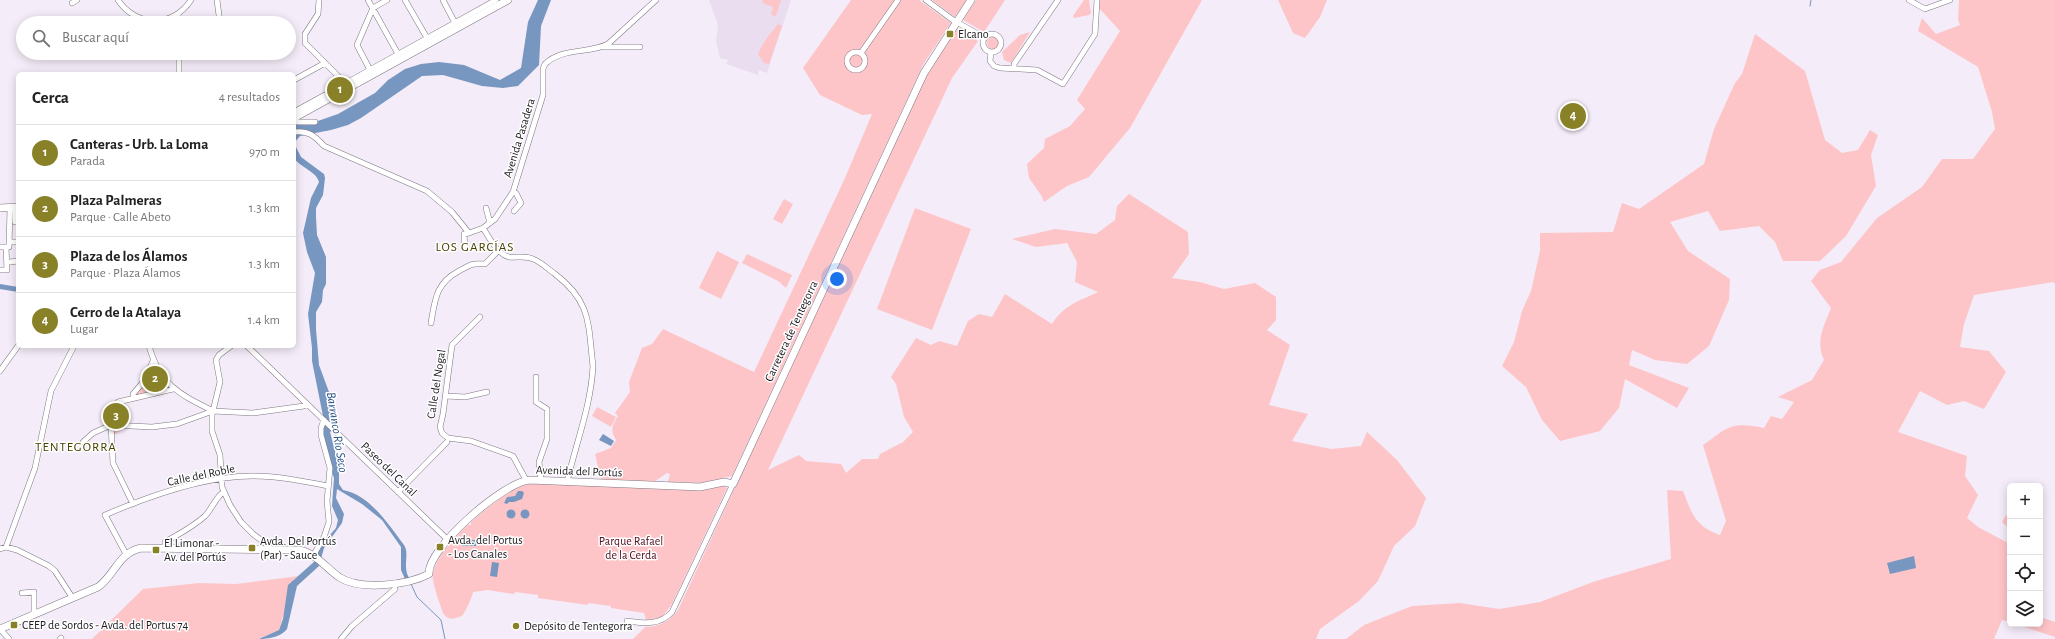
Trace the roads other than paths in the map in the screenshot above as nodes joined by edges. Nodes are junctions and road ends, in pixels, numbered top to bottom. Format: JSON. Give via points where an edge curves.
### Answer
{"nodes":[{"id":1,"x":77,"y":0,"type":"edge"},
{"id":2,"x":118,"y":0,"type":"edge"},
{"id":3,"x":191,"y":0,"type":"edge"},
{"id":4,"x":217,"y":0,"type":"edge"},
{"id":5,"x":319,"y":0,"type":"edge"},
{"id":6,"x":368,"y":0,"type":"edge"},
{"id":7,"x":387,"y":0,"type":"edge"},
{"id":8,"x":405,"y":0,"type":"edge"},
{"id":9,"x":442,"y":0,"type":"edge"},
{"id":10,"x":481,"y":0,"type":"edge"},
{"id":11,"x":496,"y":0,"type":"edge"},
{"id":12,"x":508,"y":0,"type":"edge"},
{"id":13,"x":656,"y":0,"type":"edge"},
{"id":14,"x":898,"y":0,"type":"edge"},
{"id":15,"x":926,"y":0,"type":"edge"},
{"id":16,"x":972,"y":0,"type":"edge"},
{"id":17,"x":1058,"y":0,"type":"edge"},
{"id":18,"x":1097,"y":0,"type":"edge"},
{"id":19,"x":1909,"y":0,"type":"edge"},
{"id":20,"x":1950,"y":0,"type":"edge"},
{"id":21,"x":72,"y":3,"type":"dead end"},
{"id":22,"x":373,"y":8,"type":"junction"},
{"id":23,"x":486,"y":9,"type":"junction"},
{"id":24,"x":178,"y":15,"type":"joint"},
{"id":25,"x":136,"y":16,"type":"edge"},
{"id":26,"x":175,"y":16,"type":"edge"},
{"id":27,"x":219,"y":16,"type":"edge"},
{"id":28,"x":957,"y":22,"type":"junction"},
{"id":29,"x":455,"y":23,"type":"junction"},
{"id":30,"x":427,"y":38,"type":"junction"},
{"id":31,"x":984,"y":39,"type":"junction"},
{"id":32,"x":600,"y":47,"type":"junction"},
{"id":33,"x":640,"y":47,"type":"dead end"},
{"id":34,"x":991,"y":52,"type":"junction"},
{"id":35,"x":861,"y":53,"type":"dead end"},
{"id":36,"x":398,"y":54,"type":"junction"},
{"id":37,"x":179,"y":60,"type":"edge"},
{"id":38,"x":325,"y":63,"type":"junction"},
{"id":39,"x":1014,"y":68,"type":"junction"},
{"id":40,"x":370,"y":70,"type":"junction"},
{"id":41,"x":179,"y":72,"type":"edge"},
{"id":42,"x":296,"y":79,"type":"edge"},
{"id":43,"x":348,"y":83,"type":"junction"},
{"id":44,"x":325,"y":95,"type":"dead end"},
{"id":45,"x":296,"y":115,"type":"edge"},
{"id":46,"x":296,"y":115,"type":"edge"},
{"id":47,"x":296,"y":120,"type":"edge"},
{"id":48,"x":315,"y":122,"type":"dead end"},
{"id":49,"x":296,"y":132,"type":"edge"},
{"id":50,"x":514,"y":192,"type":"junction"},
{"id":51,"x":0,"y":208,"type":"edge"},
{"id":52,"x":14,"y":208,"type":"edge"},
{"id":53,"x":486,"y":208,"type":"dead end"},
{"id":54,"x":514,"y":211,"type":"dead end"},
{"id":55,"x":16,"y":222,"type":"edge"},
{"id":56,"x":490,"y":223,"type":"junction"},
{"id":57,"x":483,"y":228,"type":"junction"},
{"id":58,"x":469,"y":233,"type":"junction"},
{"id":59,"x":0,"y":247,"type":"edge"},
{"id":60,"x":7,"y":247,"type":"junction"},
{"id":61,"x":465,"y":248,"type":"dead end"},
{"id":62,"x":498,"y":251,"type":"junction"},
{"id":63,"x":16,"y":261,"type":"edge"},
{"id":64,"x":10,"y":262,"type":"dead end"},
{"id":65,"x":0,"y":270,"type":"edge"},
{"id":66,"x":480,"y":317,"type":"dead end"},
{"id":67,"x":431,"y":323,"type":"dead end"},
{"id":68,"x":16,"y":348,"type":"edge"},
{"id":69,"x":73,"y":348,"type":"edge"},
{"id":70,"x":150,"y":348,"type":"edge"},
{"id":71,"x":229,"y":348,"type":"edge"},
{"id":72,"x":249,"y":348,"type":"edge"},
{"id":73,"x":153,"y":360,"type":"junction"},
{"id":74,"x":0,"y":370,"type":"edge"},
{"id":75,"x":536,"y":377,"type":"dead end"},
{"id":76,"x":173,"y":389,"type":"junction"},
{"id":77,"x":487,"y":392,"type":"dead end"},
{"id":78,"x":446,"y":396,"type":"junction"},
{"id":79,"x":134,"y":398,"type":"junction"},
{"id":80,"x":307,"y":404,"type":"junction"},
{"id":81,"x":213,"y":410,"type":"junction"},
{"id":82,"x":324,"y":420,"type":"junction"},
{"id":83,"x":111,"y":425,"type":"junction"},
{"id":84,"x":118,"y":425,"type":"junction"},
{"id":85,"x":83,"y":442,"type":"dead end"},
{"id":86,"x":446,"y":442,"type":"dead end"},
{"id":87,"x":221,"y":479,"type":"junction"},
{"id":88,"x":526,"y":480,"type":"junction"},
{"id":89,"x":540,"y":480,"type":"junction"},
{"id":90,"x":567,"y":482,"type":"junction"},
{"id":91,"x":733,"y":484,"type":"junction"},
{"id":92,"x":328,"y":486,"type":"junction"},
{"id":93,"x":224,"y":492,"type":"junction"},
{"id":94,"x":398,"y":492,"type":"junction"},
{"id":95,"x":133,"y":504,"type":"junction"},
{"id":96,"x":448,"y":540,"type":"junction"},
{"id":97,"x":6,"y":547,"type":"junction"},
{"id":98,"x":165,"y":547,"type":"junction"},
{"id":99,"x":0,"y":549,"type":"edge"},
{"id":100,"x":269,"y":549,"type":"junction"},
{"id":101,"x":126,"y":554,"type":"junction"},
{"id":102,"x":313,"y":556,"type":"junction"},
{"id":103,"x":395,"y":589,"type":"dead end"},
{"id":104,"x":22,"y":593,"type":"dead end"},
{"id":105,"x":72,"y":597,"type":"junction"},
{"id":106,"x":34,"y":614,"type":"junction"},
{"id":107,"x":627,"y":621,"type":"dead end"},
{"id":108,"x":0,"y":629,"type":"edge"},
{"id":109,"x":10,"y":639,"type":"edge"},
{"id":110,"x":341,"y":639,"type":"edge"}],
"edges":[{"from":1,"to":21,"type":"street"},
{"from":2,"to":25,"type":"street","via":[[129,13]]},
{"from":3,"to":24,"type":"street"},
{"from":4,"to":27,"type":"street"},
{"from":5,"to":38,"type":"street","via":[[318,14],[304,38],[306,45]]},
{"from":6,"to":22,"type":"street"},
{"from":7,"to":22,"type":"street"},
{"from":8,"to":30,"type":"street"},
{"from":9,"to":29,"type":"street"},
{"from":10,"to":23,"type":"street"},
{"from":11,"to":23,"type":"street"},
{"from":12,"to":23,"type":"main road"},
{"from":13,"to":32,"type":"street","name":"Avenida Pasadera","via":[[615,39]]},
{"from":14,"to":35,"type":"street"},
{"from":15,"to":28,"type":"street"},
{"from":16,"to":28,"type":"main road","name":"Carretera de Tentegorra"},
{"from":17,"to":39,"type":"street","via":[[1014,64]]},
{"from":18,"to":39,"type":"street","via":[[1095,34],[1063,84],[1037,70]]},
{"from":19,"to":20,"type":"street","via":[[1925,8]]},
{"from":22,"to":36,"type":"street"},
{"from":22,"to":40,"type":"street","via":[[356,45]]},
{"from":23,"to":29,"type":"street"},
{"from":23,"to":43,"type":"main road"},
{"from":24,"to":26,"type":"street"},
{"from":28,"to":31,"type":"street"},
{"from":28,"to":91,"type":"main road","name":"Carretera de Tentegorra","via":[[924,73]]},
{"from":29,"to":30,"type":"street"},
{"from":30,"to":36,"type":"street"},
{"from":31,"to":34,"type":"street","via":[[985,47]]},
{"from":31,"to":34,"type":"street","via":[[994,34],[1001,40],[999,49]]},
{"from":32,"to":33,"type":"street"},
{"from":32,"to":50,"type":"street","name":"Avenida Pasadera","via":[[573,51],[555,57],[545,64],[543,95]]},
{"from":34,"to":39,"type":"street","via":[[990,61],[994,66]]},
{"from":36,"to":40,"type":"street"},
{"from":37,"to":41,"type":"street"},
{"from":38,"to":42,"type":"street"},
{"from":38,"to":43,"type":"street"},
{"from":40,"to":43,"type":"street"},
{"from":43,"to":45,"type":"main road","via":[[343,92]]},
{"from":44,"to":46,"type":"street"},
{"from":47,"to":48,"type":"street"},
{"from":49,"to":58,"type":"street","via":[[314,135],[324,146],[427,191],[454,215]]},
{"from":50,"to":54,"type":"street","via":[[521,203]]},
{"from":50,"to":56,"type":"street","name":"Avenida Pasadera"},
{"from":51,"to":52,"type":"main road"},
{"from":52,"to":55,"type":"street"},
{"from":52,"to":60,"type":"street"},
{"from":53,"to":56,"type":"street"},
{"from":56,"to":57,"type":"street","name":"Avenida Pasadera"},
{"from":57,"to":58,"type":"street","name":"Avenida Pasadera"},
{"from":57,"to":62,"type":"street"},
{"from":58,"to":61,"type":"street","via":[[464,234]]},
{"from":59,"to":60,"type":"street"},
{"from":60,"to":65,"type":"street","via":[[7,270]]},
{"from":62,"to":67,"type":"street","via":[[485,264],[471,263],[449,276],[436,295]]},
{"from":62,"to":90,"type":"street","via":[[509,257],[524,256],[538,262],[574,291],[587,313],[593,375],[583,426]]},
{"from":63,"to":64,"type":"street"},
{"from":66,"to":78,"type":"street","name":"Calle del Nogal","via":[[452,345]]},
{"from":68,"to":74,"type":"street"},
{"from":69,"to":97,"type":"street","via":[[51,391],[36,468]]},
{"from":70,"to":73,"type":"street"},
{"from":71,"to":81,"type":"street","via":[[216,360],[220,382]]},
{"from":72,"to":80,"type":"street","name":"Paseo del Canal"},
{"from":73,"to":76,"type":"street"},
{"from":73,"to":79,"type":"street","via":[[144,381],[133,394]]},
{"from":75,"to":89,"type":"street","via":[[536,402],[547,409],[547,439],[539,462]]},
{"from":76,"to":79,"type":"street"},
{"from":76,"to":81,"type":"street"},
{"from":77,"to":78,"type":"street","via":[[465,397]]},
{"from":78,"to":88,"type":"street","name":"Calle del Nogal","via":[[440,427],[445,436],[470,441],[513,456]]},
{"from":79,"to":84,"type":"street","via":[[118,402],[113,407]]},
{"from":80,"to":81,"type":"street","via":[[253,413]]},
{"from":80,"to":82,"type":"street","name":"Paseo del Canal"},
{"from":81,"to":84,"type":"street","via":[[170,425]]},
{"from":81,"to":87,"type":"street","via":[[212,431],[220,454]]},
{"from":82,"to":92,"type":"street","via":[[320,435],[330,465]]},
{"from":82,"to":94,"type":"street","name":"Paseo del Canal"},
{"from":83,"to":84,"type":"street"},
{"from":83,"to":85,"type":"street","via":[[93,433]]},
{"from":83,"to":95,"type":"street","via":[[113,464]]},
{"from":86,"to":94,"type":"street"},
{"from":87,"to":92,"type":"street","name":"Calle del Roble","via":[[272,477]]},
{"from":87,"to":93,"type":"street"},
{"from":87,"to":95,"type":"street","name":"Calle del Roble","via":[[188,486]]},
{"from":88,"to":89,"type":"main road","name":"Avenida del Portús"},
{"from":88,"to":96,"type":"main road","name":"Avenida del Portús","via":[[507,489],[463,523]]},
{"from":89,"to":90,"type":"main road","name":"Avenida del Portús"},
{"from":90,"to":91,"type":"main road","name":"Avenida del Portús","via":[[700,486],[724,482]]},
{"from":91,"to":107,"type":"street","name":"Carretera de Tentegorra","via":[[672,612],[663,620],[654,623]]},
{"from":92,"to":102,"type":"street","via":[[327,529]]},
{"from":93,"to":98,"type":"street","via":[[206,515],[165,542]]},
{"from":93,"to":100,"type":"street","via":[[241,522],[270,546]]},
{"from":94,"to":96,"type":"street","name":"Paseo del Canal"},
{"from":95,"to":101,"type":"street","name":"Calle del Roble","via":[[105,515]]},
{"from":96,"to":102,"type":"main road","name":"Avenida del Portús","via":[[430,565],[429,574],[396,584],[349,582],[337,576]]},
{"from":97,"to":99,"type":"street"},
{"from":97,"to":105,"type":"street","via":[[53,569]]},
{"from":98,"to":100,"type":"main road","name":"Avenida del Portús"},
{"from":98,"to":101,"type":"main road","name":"Avenida del Portús","via":[[140,548]]},
{"from":100,"to":102,"type":"main road","name":"Avenida del Portús","via":[[299,550]]},
{"from":101,"to":105,"type":"main road","via":[[101,584]]},
{"from":103,"to":110,"type":"street","via":[[352,626]]},
{"from":104,"to":106,"type":"street","via":[[34,592]]},
{"from":105,"to":106,"type":"main road"},
{"from":106,"to":108,"type":"main road"},
{"from":108,"to":109,"type":"street"}]}
